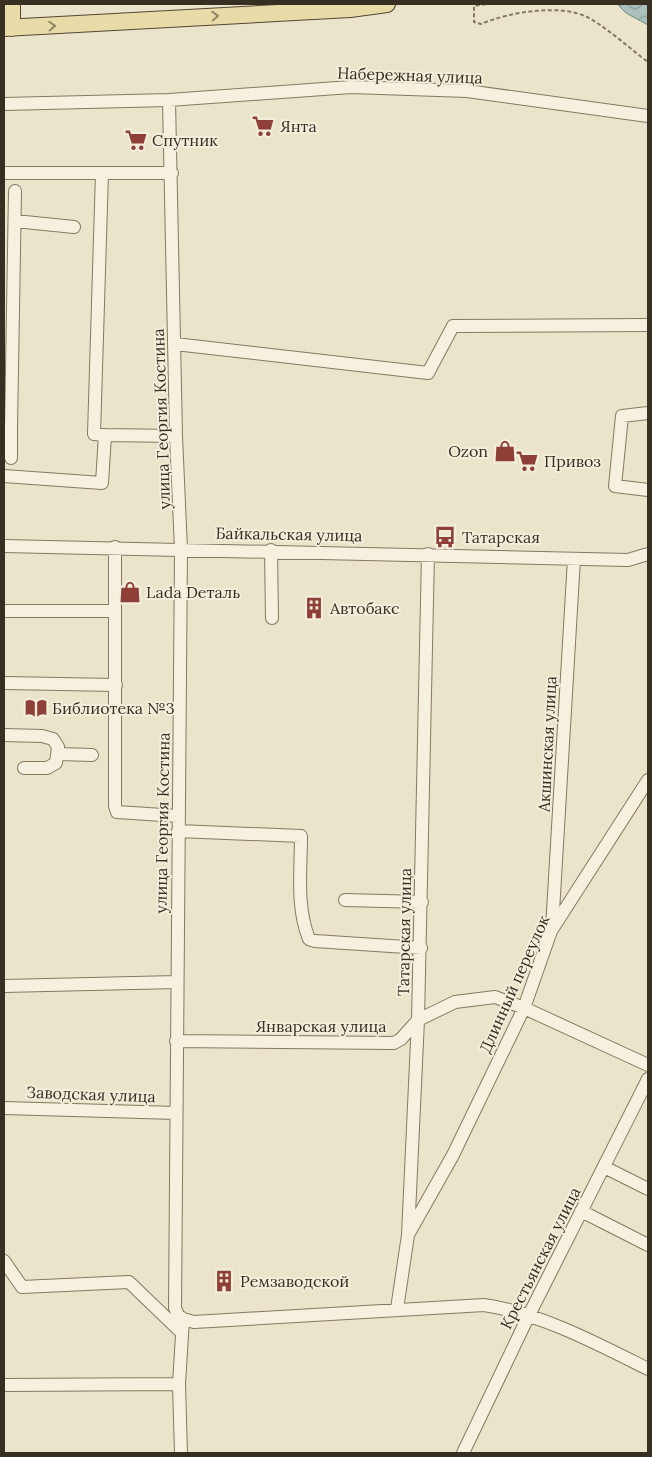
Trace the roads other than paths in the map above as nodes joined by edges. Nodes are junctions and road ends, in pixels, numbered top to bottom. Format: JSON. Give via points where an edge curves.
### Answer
{"nodes":[{"id":1,"x":12,"y":4,"type":"edge"},
{"id":2,"x":387,"y":4,"type":"edge"},
{"id":3,"x":8,"y":28,"type":"edge"},
{"id":4,"x":169,"y":100,"type":"junction"},
{"id":5,"x":4,"y":104,"type":"edge"},
{"id":6,"x":648,"y":116,"type":"edge"},
{"id":7,"x":4,"y":173,"type":"edge"},
{"id":8,"x":102,"y":173,"type":"junction"},
{"id":9,"x":172,"y":173,"type":"junction"},
{"id":10,"x":16,"y":191,"type":"dead end"},
{"id":11,"x":15,"y":221,"type":"junction"},
{"id":12,"x":74,"y":228,"type":"dead end"},
{"id":13,"x":648,"y":325,"type":"edge"},
{"id":14,"x":174,"y":344,"type":"junction"},
{"id":15,"x":648,"y":410,"type":"edge"},
{"id":16,"x":8,"y":429,"type":"edge"},
{"id":17,"x":105,"y":435,"type":"junction"},
{"id":18,"x":176,"y":436,"type":"junction"},
{"id":19,"x":11,"y":458,"type":"dead end"},
{"id":20,"x":4,"y":476,"type":"edge"},
{"id":21,"x":648,"y":490,"type":"edge"},
{"id":22,"x":4,"y":546,"type":"edge"},
{"id":23,"x":115,"y":547,"type":"junction"},
{"id":24,"x":181,"y":548,"type":"junction"},
{"id":25,"x":270,"y":550,"type":"junction"},
{"id":26,"x":428,"y":554,"type":"junction"},
{"id":27,"x":648,"y":554,"type":"edge"},
{"id":28,"x":574,"y":559,"type":"junction"},
{"id":29,"x":4,"y":611,"type":"edge"},
{"id":30,"x":115,"y":611,"type":"junction"},
{"id":31,"x":272,"y":618,"type":"dead end"},
{"id":32,"x":4,"y":683,"type":"edge"},
{"id":33,"x":116,"y":685,"type":"junction"},
{"id":34,"x":4,"y":735,"type":"edge"},
{"id":35,"x":59,"y":754,"type":"junction"},
{"id":36,"x":92,"y":755,"type":"dead end"},
{"id":37,"x":24,"y":768,"type":"dead end"},
{"id":38,"x":648,"y":780,"type":"edge"},
{"id":39,"x":178,"y":816,"type":"junction"},
{"id":40,"x":178,"y":831,"type":"junction"},
{"id":41,"x":345,"y":900,"type":"dead end"},
{"id":42,"x":422,"y":902,"type":"junction"},
{"id":43,"x":552,"y":931,"type":"junction"},
{"id":44,"x":421,"y":948,"type":"junction"},
{"id":45,"x":177,"y":982,"type":"junction"},
{"id":46,"x":4,"y":986,"type":"edge"},
{"id":47,"x":524,"y":1008,"type":"junction"},
{"id":48,"x":418,"y":1020,"type":"junction"},
{"id":49,"x":176,"y":1041,"type":"junction"},
{"id":50,"x":648,"y":1065,"type":"edge"},
{"id":51,"x":648,"y":1079,"type":"edge"},
{"id":52,"x":4,"y":1108,"type":"edge"},
{"id":53,"x":176,"y":1113,"type":"junction"},
{"id":54,"x":604,"y":1167,"type":"junction"},
{"id":55,"x":648,"y":1189,"type":"edge"},
{"id":56,"x":582,"y":1210,"type":"junction"},
{"id":57,"x":408,"y":1235,"type":"junction"},
{"id":58,"x":648,"y":1245,"type":"edge"},
{"id":59,"x":4,"y":1261,"type":"edge"},
{"id":60,"x":397,"y":1310,"type":"junction"},
{"id":61,"x":528,"y":1316,"type":"junction"},
{"id":62,"x":182,"y":1325,"type":"junction"},
{"id":63,"x":648,"y":1369,"type":"edge"},
{"id":64,"x":179,"y":1384,"type":"junction"},
{"id":65,"x":4,"y":1385,"type":"edge"},
{"id":66,"x":181,"y":1453,"type":"edge"},
{"id":67,"x":463,"y":1453,"type":"edge"}],
"edges":[{"from":1,"to":3,"type":"main road"},
{"from":3,"to":2,"type":"main road","one_way":true,"via":[[350,9]]},
{"from":4,"to":5,"type":"street","name":"Набережная улица"},
{"from":4,"to":6,"type":"street","name":"Набережная улица","via":[[352,87],[467,91]]},
{"from":4,"to":9,"type":"street","name":"улица Георгия Костина"},
{"from":7,"to":8,"type":"street"},
{"from":8,"to":9,"type":"street"},
{"from":8,"to":17,"type":"street","via":[[94,434]]},
{"from":9,"to":14,"type":"street","name":"улица Георгия Костина"},
{"from":10,"to":11,"type":"street"},
{"from":11,"to":12,"type":"street"},
{"from":11,"to":16,"type":"street"},
{"from":13,"to":14,"type":"street","via":[[452,326],[428,373]]},
{"from":14,"to":18,"type":"street","name":"улица Георгия Костина"},
{"from":15,"to":21,"type":"street","via":[[622,416],[615,486]]},
{"from":16,"to":19,"type":"street"},
{"from":17,"to":18,"type":"street"},
{"from":17,"to":20,"type":"street","via":[[102,483]]},
{"from":18,"to":24,"type":"street","name":"улица Георгия Костина"},
{"from":22,"to":23,"type":"street","name":"Байкальская улица"},
{"from":23,"to":24,"type":"street","name":"Байкальская улица"},
{"from":23,"to":30,"type":"street"},
{"from":24,"to":25,"type":"street","name":"Байкальская улица"},
{"from":24,"to":39,"type":"street","name":"улица Георгия Костина"},
{"from":25,"to":26,"type":"street","name":"Байкальская улица"},
{"from":25,"to":31,"type":"street"},
{"from":26,"to":28,"type":"street","name":"Байкальская улица"},
{"from":26,"to":42,"type":"street","name":"Татарская улица"},
{"from":27,"to":28,"type":"street","name":"Байкальская улица","via":[[628,560]]},
{"from":28,"to":43,"type":"street","name":"Акшинская улица"},
{"from":29,"to":30,"type":"street"},
{"from":30,"to":33,"type":"street"},
{"from":32,"to":33,"type":"street"},
{"from":33,"to":39,"type":"street","via":[[117,812]]},
{"from":34,"to":35,"type":"street","via":[[53,739]]},
{"from":35,"to":36,"type":"street"},
{"from":35,"to":37,"type":"street","via":[[56,763],[47,768]]},
{"from":38,"to":43,"type":"street","name":"Длинный переулок"},
{"from":39,"to":40,"type":"street","name":"улица Георгия Костина"},
{"from":40,"to":44,"type":"street","via":[[301,836],[302,923],[309,938]]},
{"from":40,"to":45,"type":"street","name":"улица Георгия Костина"},
{"from":41,"to":42,"type":"street"},
{"from":42,"to":44,"type":"street","name":"Татарская улица"},
{"from":43,"to":47,"type":"street","name":"Длинный переулок"},
{"from":44,"to":48,"type":"street","name":"Татарская улица"},
{"from":45,"to":46,"type":"street"},
{"from":45,"to":49,"type":"street","name":"улица Георгия Костина"},
{"from":47,"to":48,"type":"street","name":"Январская улица","via":[[495,997],[455,1002]]},
{"from":47,"to":50,"type":"street","name":"Январская улица"},
{"from":47,"to":57,"type":"street","name":"Длинный переулок","via":[[452,1155]]},
{"from":48,"to":49,"type":"street","name":"Январская улица","via":[[394,1043]]},
{"from":48,"to":57,"type":"street","name":"Татарская улица"},
{"from":49,"to":53,"type":"street","name":"улица Георгия Костина"},
{"from":51,"to":54,"type":"street","name":"Крестьянская улица"},
{"from":52,"to":53,"type":"street","name":"Заводская улица"},
{"from":53,"to":62,"type":"street","name":"улица Георгия Костина","via":[[175,1308]]},
{"from":54,"to":55,"type":"street"},
{"from":54,"to":56,"type":"street","name":"Крестьянская улица"},
{"from":56,"to":58,"type":"street"},
{"from":56,"to":61,"type":"street","name":"Крестьянская улица"},
{"from":57,"to":60,"type":"street","name":"Татарская улица"},
{"from":59,"to":62,"type":"street","via":[[22,1287],[129,1282]]},
{"from":60,"to":61,"type":"street","via":[[484,1305]]},
{"from":60,"to":62,"type":"street"},
{"from":61,"to":63,"type":"street"},
{"from":61,"to":67,"type":"street","name":"Крестьянская улица"},
{"from":62,"to":64,"type":"street","name":"улица Георгия Костина"},
{"from":64,"to":65,"type":"street"},
{"from":64,"to":66,"type":"street","name":"улица Георгия Костина"}]}
